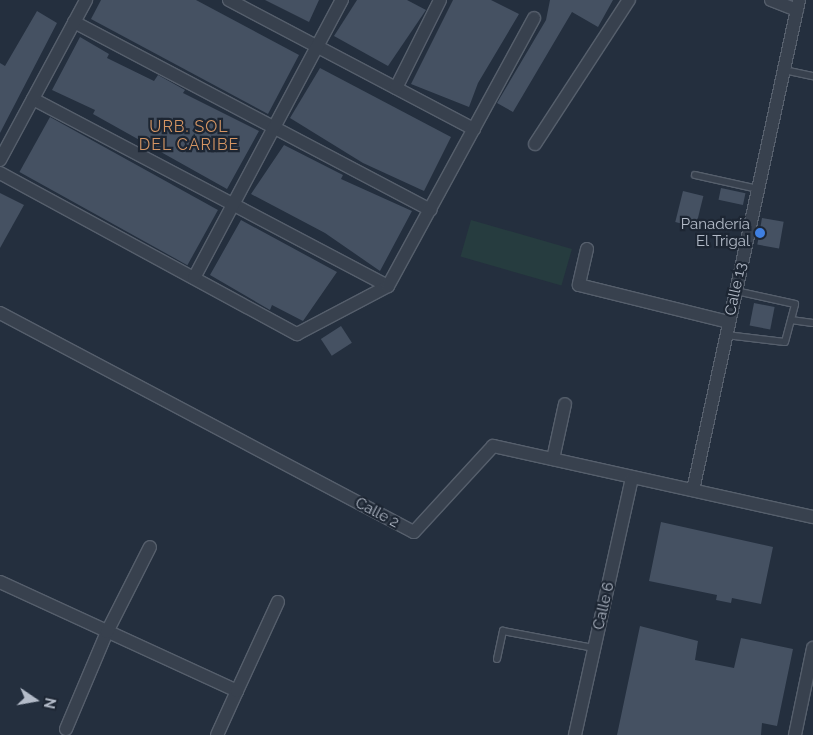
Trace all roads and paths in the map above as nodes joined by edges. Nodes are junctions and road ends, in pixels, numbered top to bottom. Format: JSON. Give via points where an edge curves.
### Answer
{"nodes":[{"id":1,"x":86,"y":0,"type":"edge"},
{"id":2,"x":342,"y":0,"type":"edge"},
{"id":3,"x":440,"y":0,"type":"edge"},
{"id":4,"x":629,"y":0,"type":"edge"},
{"id":5,"x":771,"y":0,"type":"edge"},
{"id":6,"x":237,"y":2,"type":"edge"},
{"id":7,"x":798,"y":5,"type":"edge"},
{"id":8,"x":534,"y":18,"type":"dead end"},
{"id":9,"x":74,"y":22,"type":"junction"},
{"id":10,"x":318,"y":47,"type":"junction"},
{"id":11,"x":784,"y":70,"type":"junction"},
{"id":12,"x":813,"y":76,"type":"edge"},
{"id":13,"x":396,"y":88,"type":"junction"},
{"id":14,"x":33,"y":98,"type":"junction"},
{"id":15,"x":274,"y":127,"type":"junction"},
{"id":16,"x":474,"y":129,"type":"junction"},
{"id":17,"x":535,"y":144,"type":"dead end"},
{"id":18,"x":0,"y":160,"type":"edge"},
{"id":19,"x":0,"y":173,"type":"edge"},
{"id":20,"x":695,"y":175,"type":"dead end"},
{"id":21,"x":758,"y":189,"type":"junction"},
{"id":22,"x":233,"y":204,"type":"junction"},
{"id":23,"x":431,"y":210,"type":"junction"},
{"id":24,"x":586,"y":250,"type":"dead end"},
{"id":25,"x":194,"y":278,"type":"junction"},
{"id":26,"x":388,"y":286,"type":"junction"},
{"id":27,"x":736,"y":291,"type":"junction"},
{"id":28,"x":0,"y":313,"type":"edge"},
{"id":29,"x":791,"y":320,"type":"junction"},
{"id":30,"x":813,"y":323,"type":"edge"},
{"id":31,"x":728,"y":329,"type":"junction"},
{"id":32,"x":565,"y":404,"type":"dead end"},
{"id":33,"x":553,"y":459,"type":"junction"},
{"id":34,"x":632,"y":477,"type":"junction"},
{"id":35,"x":693,"y":490,"type":"junction"},
{"id":36,"x":813,"y":517,"type":"edge"},
{"id":37,"x":150,"y":548,"type":"dead end"},
{"id":38,"x":0,"y":582,"type":"edge"},
{"id":39,"x":278,"y":602,"type":"dead end"},
{"id":40,"x":107,"y":632,"type":"junction"},
{"id":41,"x":594,"y":648,"type":"junction"},
{"id":42,"x":813,"y":648,"type":"edge"},
{"id":43,"x":497,"y":658,"type":"dead end"},
{"id":44,"x":237,"y":691,"type":"junction"},
{"id":45,"x":66,"y":729,"type":"dead end"},
{"id":46,"x":217,"y":735,"type":"edge"},
{"id":47,"x":575,"y":735,"type":"edge"},
{"id":48,"x":795,"y":735,"type":"edge"}],
"edges":[{"from":1,"to":9,"type":"street"},
{"from":2,"to":10,"type":"street"},
{"from":3,"to":13,"type":"street"},
{"from":4,"to":17,"type":"street"},
{"from":5,"to":7,"type":"street"},
{"from":6,"to":10,"type":"street"},
{"from":7,"to":11,"type":"street","name":"Calle 13"},
{"from":8,"to":16,"type":"street"},
{"from":9,"to":14,"type":"street"},
{"from":9,"to":15,"type":"street"},
{"from":10,"to":13,"type":"street"},
{"from":10,"to":15,"type":"street"},
{"from":11,"to":12,"type":"lane"},
{"from":11,"to":21,"type":"street","name":"Calle 13"},
{"from":13,"to":16,"type":"street"},
{"from":14,"to":18,"type":"street"},
{"from":14,"to":22,"type":"street"},
{"from":15,"to":22,"type":"street"},
{"from":15,"to":23,"type":"street"},
{"from":16,"to":23,"type":"street"},
{"from":19,"to":25,"type":"street"},
{"from":20,"to":21,"type":"lane"},
{"from":21,"to":27,"type":"street","name":"Calle 13"},
{"from":22,"to":25,"type":"street"},
{"from":22,"to":26,"type":"street"},
{"from":23,"to":26,"type":"street"},
{"from":24,"to":31,"type":"street","via":[[579,285]]},
{"from":25,"to":26,"type":"street","via":[[297,334]]},
{"from":27,"to":29,"type":"lane","via":[[795,304]]},
{"from":27,"to":31,"type":"street","name":"Calle 13"},
{"from":28,"to":33,"type":"street","name":"Calle 2","via":[[414,532],[493,446]]},
{"from":29,"to":30,"type":"lane"},
{"from":29,"to":31,"type":"lane","via":[[785,342]]},
{"from":31,"to":35,"type":"street","name":"Calle 13"},
{"from":32,"to":33,"type":"street"},
{"from":33,"to":34,"type":"street","name":"Calle 2"},
{"from":34,"to":35,"type":"street","name":"Calle 2"},
{"from":34,"to":41,"type":"street","name":"Calle 6"},
{"from":35,"to":36,"type":"street","name":"Calle 2"},
{"from":37,"to":40,"type":"street"},
{"from":38,"to":40,"type":"street"},
{"from":39,"to":44,"type":"street"},
{"from":40,"to":44,"type":"street"},
{"from":40,"to":45,"type":"street"},
{"from":41,"to":43,"type":"lane","via":[[503,631]]},
{"from":41,"to":47,"type":"street","name":"Calle 6"},
{"from":42,"to":48,"type":"street"},
{"from":44,"to":46,"type":"street"}]}
